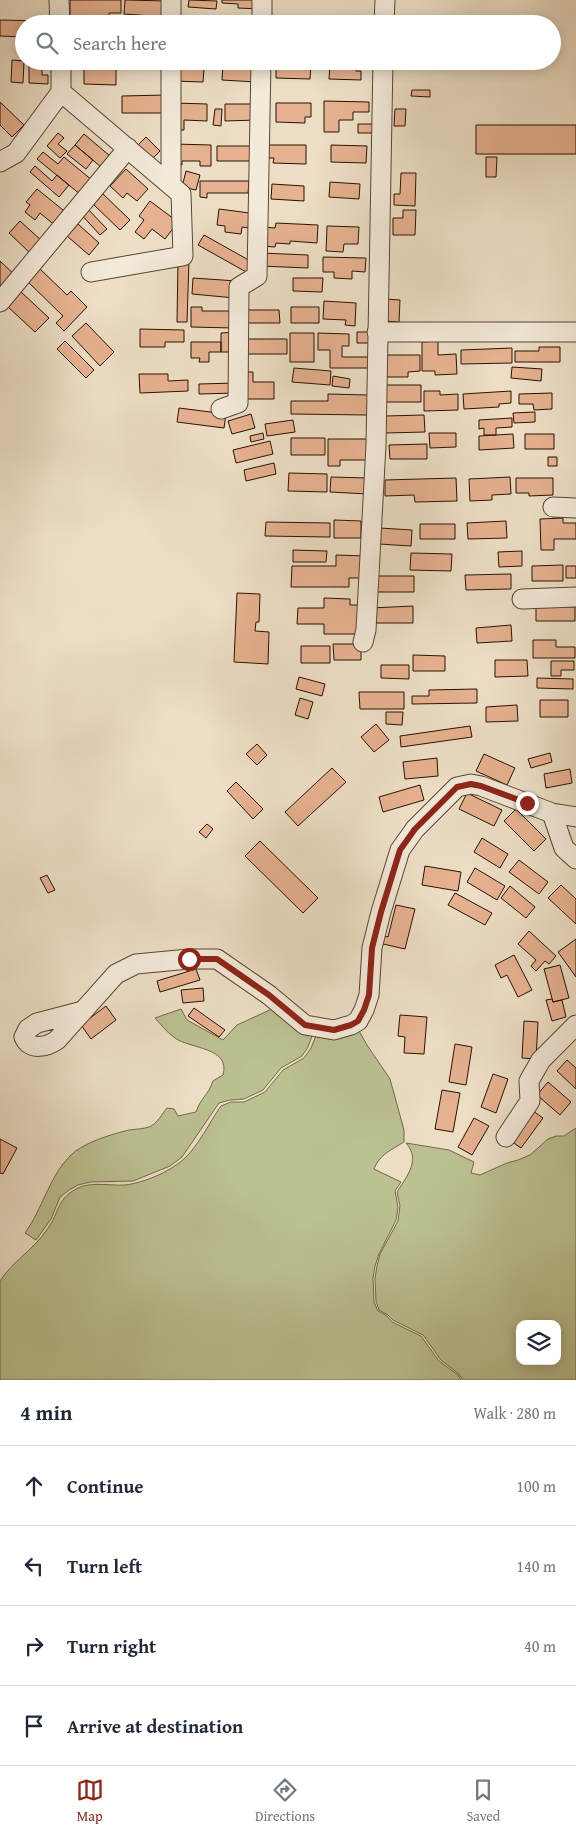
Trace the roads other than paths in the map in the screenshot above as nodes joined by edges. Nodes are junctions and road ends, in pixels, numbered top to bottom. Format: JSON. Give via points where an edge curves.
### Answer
{"nodes":[{"id":1,"x":60,"y":0,"type":"edge"},
{"id":2,"x":170,"y":0,"type":"edge"},
{"id":3,"x":262,"y":0,"type":"edge"},
{"id":4,"x":385,"y":0,"type":"edge"},
{"id":5,"x":60,"y":15,"type":"edge"},
{"id":6,"x":171,"y":15,"type":"edge"},
{"id":7,"x":262,"y":15,"type":"edge"},
{"id":8,"x":384,"y":15,"type":"edge"},
{"id":9,"x":60,"y":70,"type":"edge"},
{"id":10,"x":171,"y":70,"type":"edge"},
{"id":11,"x":261,"y":70,"type":"edge"},
{"id":12,"x":383,"y":70,"type":"edge"},
{"id":13,"x":61,"y":92,"type":"junction"},
{"id":14,"x":128,"y":148,"type":"junction"},
{"id":15,"x":0,"y":162,"type":"edge"},
{"id":16,"x":171,"y":185,"type":"junction"},
{"id":17,"x":91,"y":272,"type":"dead end"},
{"id":18,"x":0,"y":302,"type":"edge"},
{"id":19,"x":377,"y":332,"type":"junction"},
{"id":20,"x":576,"y":332,"type":"edge"},
{"id":21,"x":221,"y":409,"type":"dead end"},
{"id":22,"x":553,"y":506,"type":"dead end"},
{"id":23,"x":576,"y":508,"type":"edge"},
{"id":24,"x":576,"y":597,"type":"edge"},
{"id":25,"x":522,"y":599,"type":"dead end"},
{"id":26,"x":363,"y":642,"type":"dead end"},
{"id":27,"x":552,"y":813,"type":"junction"},
{"id":28,"x":576,"y":818,"type":"edge"},
{"id":29,"x":576,"y":859,"type":"edge"},
{"id":30,"x":84,"y":1011,"type":"dead end"},
{"id":31,"x":576,"y":1025,"type":"edge"},
{"id":32,"x":506,"y":1137,"type":"dead end"}],
"edges":[{"from":1,"to":5,"type":"street"},
{"from":2,"to":6,"type":"street"},
{"from":3,"to":7,"type":"street"},
{"from":4,"to":8,"type":"street"},
{"from":9,"to":13,"type":"street"},
{"from":10,"to":16,"type":"street"},
{"from":11,"to":21,"type":"street","via":[[258,276],[239,288],[238,403]]},
{"from":12,"to":19,"type":"street"},
{"from":13,"to":14,"type":"street"},
{"from":13,"to":15,"type":"street","via":[[16,153]]},
{"from":14,"to":16,"type":"street"},
{"from":14,"to":18,"type":"street"},
{"from":16,"to":17,"type":"street","via":[[182,194],[182,256]]},
{"from":19,"to":20,"type":"street"},
{"from":19,"to":26,"type":"street","via":[[373,515]]},
{"from":22,"to":23,"type":"street"},
{"from":24,"to":25,"type":"street"},
{"from":27,"to":28,"type":"street"},
{"from":27,"to":29,"type":"street","via":[[564,848]]},
{"from":27,"to":30,"type":"street","via":[[471,784],[457,787],[436,806],[400,850],[372,948],[369,995],[358,1021],[351,1025],[334,1030],[305,1025],[217,959],[136,964],[116,974]]},
{"from":31,"to":32,"type":"street","via":[[541,1060],[529,1081],[530,1101]]}]}
